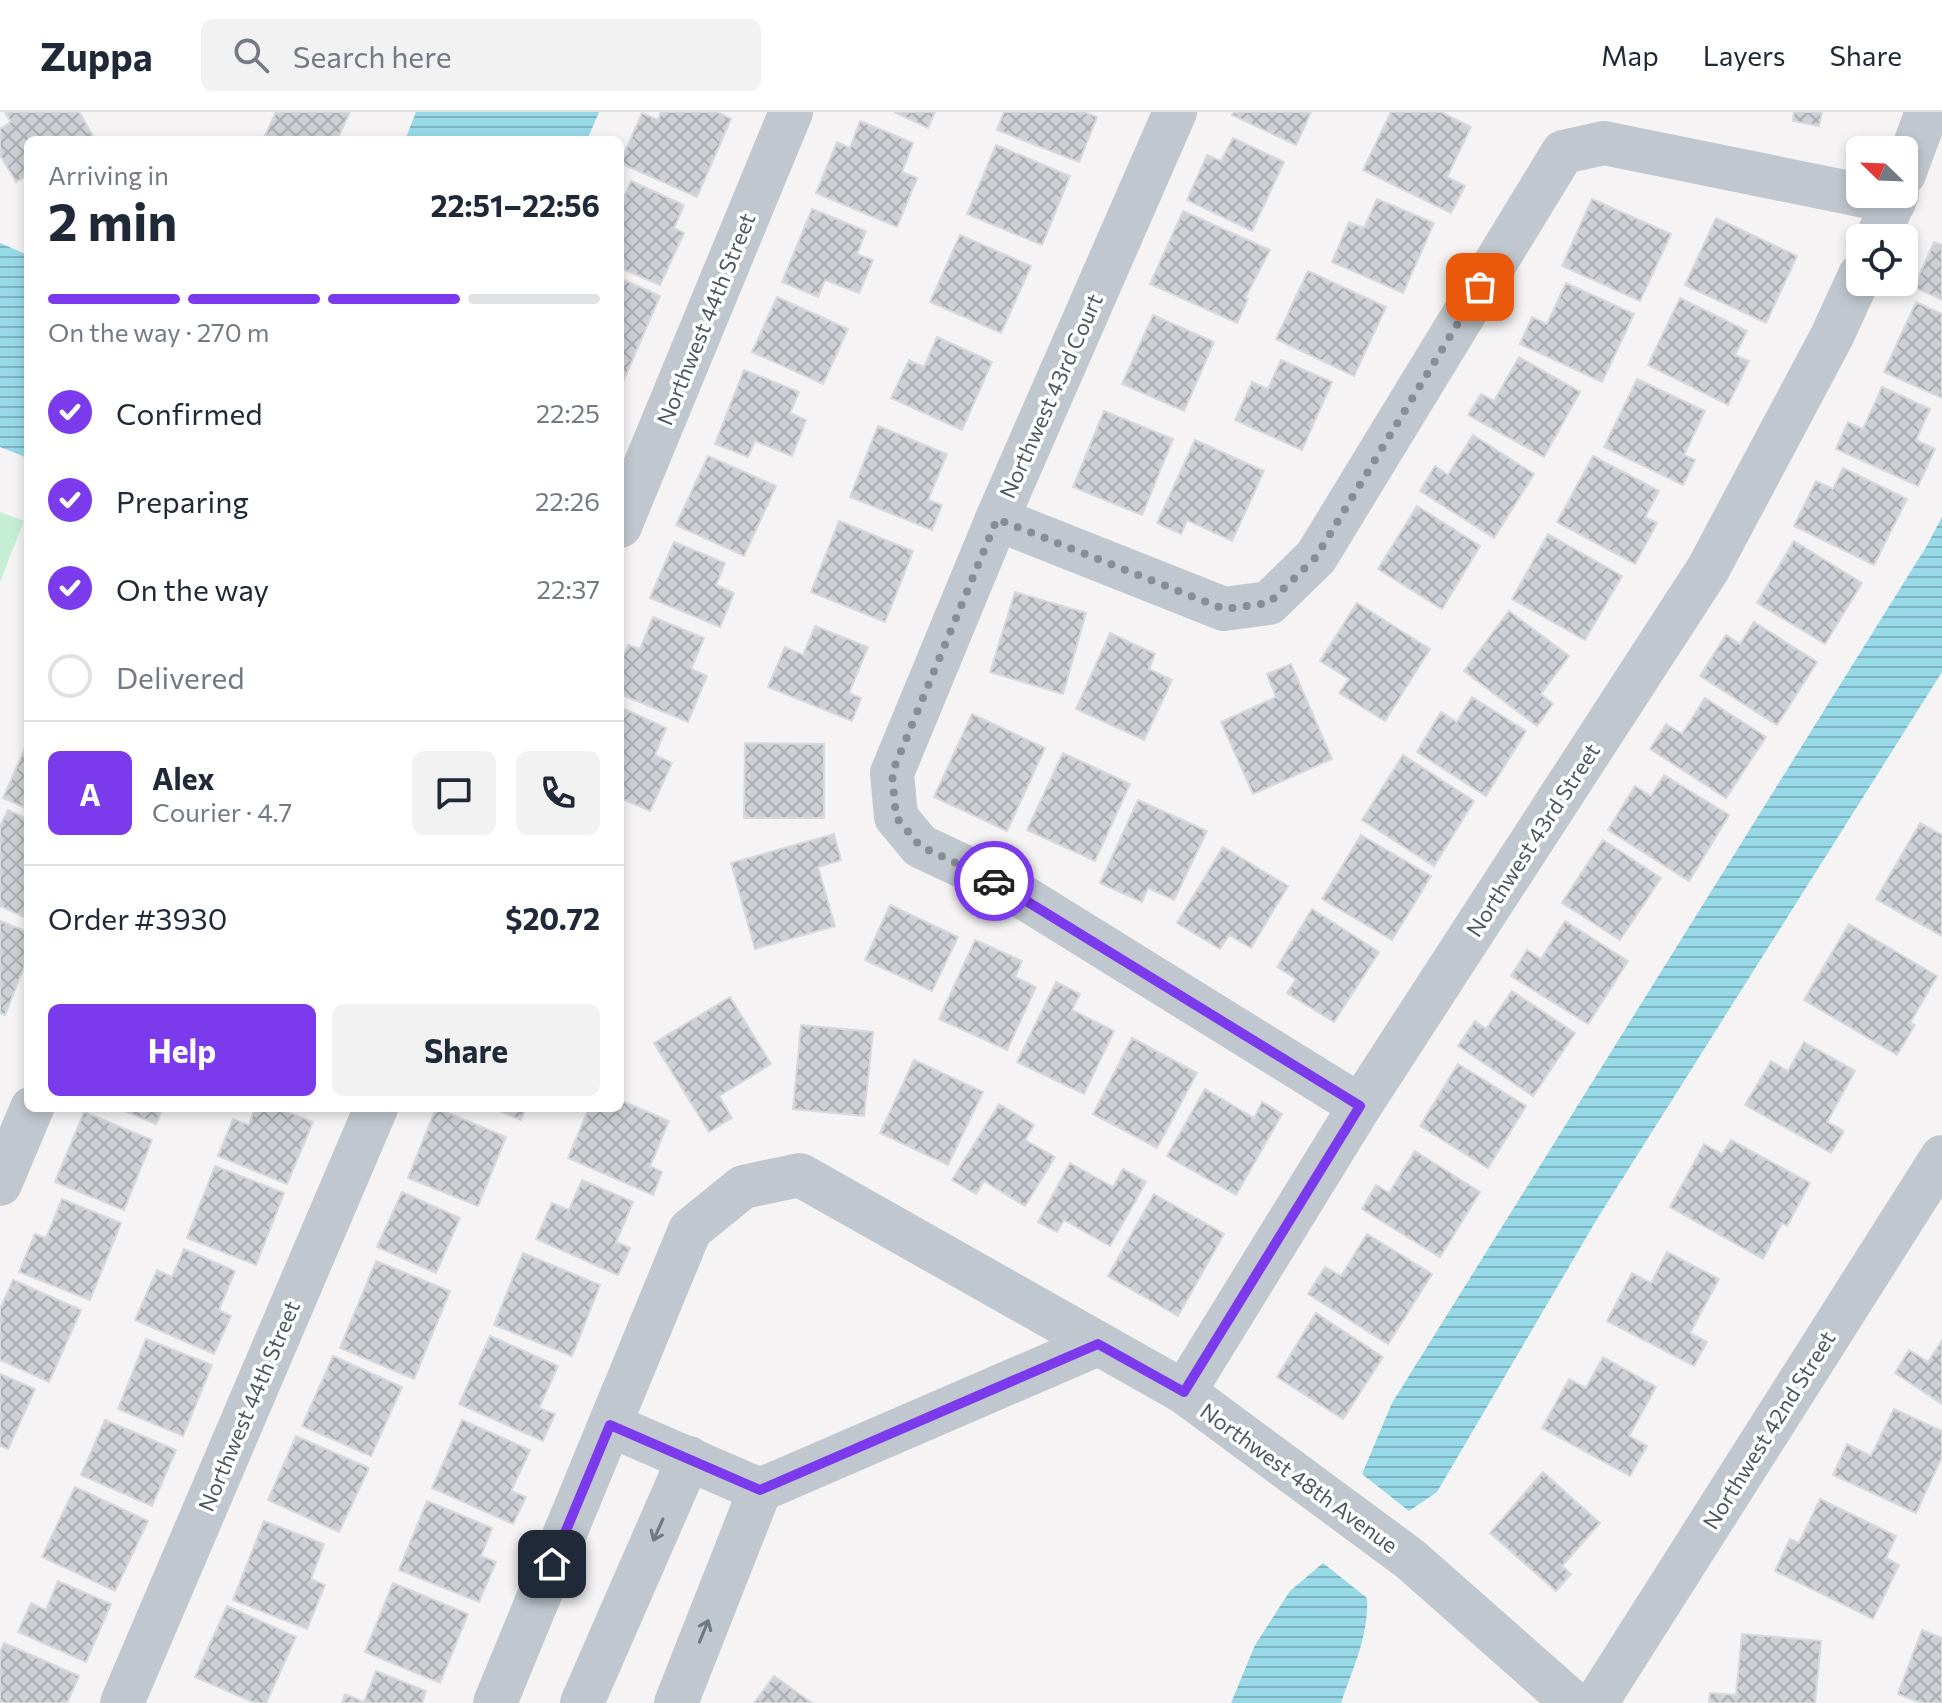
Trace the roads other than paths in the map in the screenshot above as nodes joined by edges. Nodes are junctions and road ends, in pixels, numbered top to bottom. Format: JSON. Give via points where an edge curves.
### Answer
{"nodes":[{"id":1,"x":791,"y":112,"type":"edge"},
{"id":2,"x":1175,"y":112,"type":"edge"},
{"id":3,"x":1927,"y":112,"type":"edge"},
{"id":4,"x":1918,"y":136,"type":"edge"},
{"id":5,"x":1846,"y":192,"type":"edge"},
{"id":6,"x":1850,"y":296,"type":"edge"},
{"id":7,"x":624,"y":516,"type":"edge"},
{"id":8,"x":997,"y":519,"type":"junction"},
{"id":9,"x":1360,"y":1106,"type":"junction"},
{"id":10,"x":30,"y":1112,"type":"edge"},
{"id":11,"x":374,"y":1112,"type":"edge"},
{"id":12,"x":1942,"y":1157,"type":"edge"},
{"id":13,"x":0,"y":1184,"type":"edge"},
{"id":14,"x":1098,"y":1344,"type":"junction"},
{"id":15,"x":1184,"y":1392,"type":"junction"},
{"id":16,"x":610,"y":1425,"type":"junction"},
{"id":17,"x":689,"y":1458,"type":"junction"},
{"id":18,"x":760,"y":1490,"type":"junction"},
{"id":19,"x":122,"y":1703,"type":"edge"},
{"id":20,"x":495,"y":1703,"type":"edge"},
{"id":21,"x":582,"y":1703,"type":"edge"},
{"id":22,"x":676,"y":1703,"type":"edge"},
{"id":23,"x":1573,"y":1703,"type":"edge"},
{"id":24,"x":1596,"y":1703,"type":"edge"}],
"edges":[{"from":1,"to":7,"type":"street","name":"Northwest 44th Street"},
{"from":2,"to":8,"type":"street","name":"Northwest 43rd Court"},
{"from":3,"to":4,"type":"street"},
{"from":5,"to":8,"type":"street","via":[[1604,143],[1563,152],[1316,557],[1269,603],[1224,609]]},
{"from":6,"to":9,"type":"street","name":"Northwest 43rd Street","via":[[1708,569]]},
{"from":8,"to":9,"type":"street","name":"Northwest 43rd Court","via":[[892,773],[896,817],[920,846],[1007,887]]},
{"from":9,"to":15,"type":"street","name":"Northwest 43rd Street"},
{"from":10,"to":13,"type":"street"},
{"from":11,"to":19,"type":"street","name":"Northwest 44th Street"},
{"from":12,"to":24,"type":"street","name":"Northwest 42nd Street"},
{"from":14,"to":15,"type":"street","name":"Northwest 48th Avenue"},
{"from":14,"to":16,"type":"street","name":"Northwest 48th Avenue","via":[[800,1175],[743,1187],[690,1230]]},
{"from":14,"to":18,"type":"street"},
{"from":15,"to":23,"type":"street","name":"Northwest 48th Avenue","via":[[1410,1559]]},
{"from":16,"to":17,"type":"street"},
{"from":16,"to":20,"type":"street"},
{"from":17,"to":18,"type":"street"},
{"from":17,"to":21,"type":"street","one_way":true},
{"from":22,"to":18,"type":"street","one_way":true}]}
